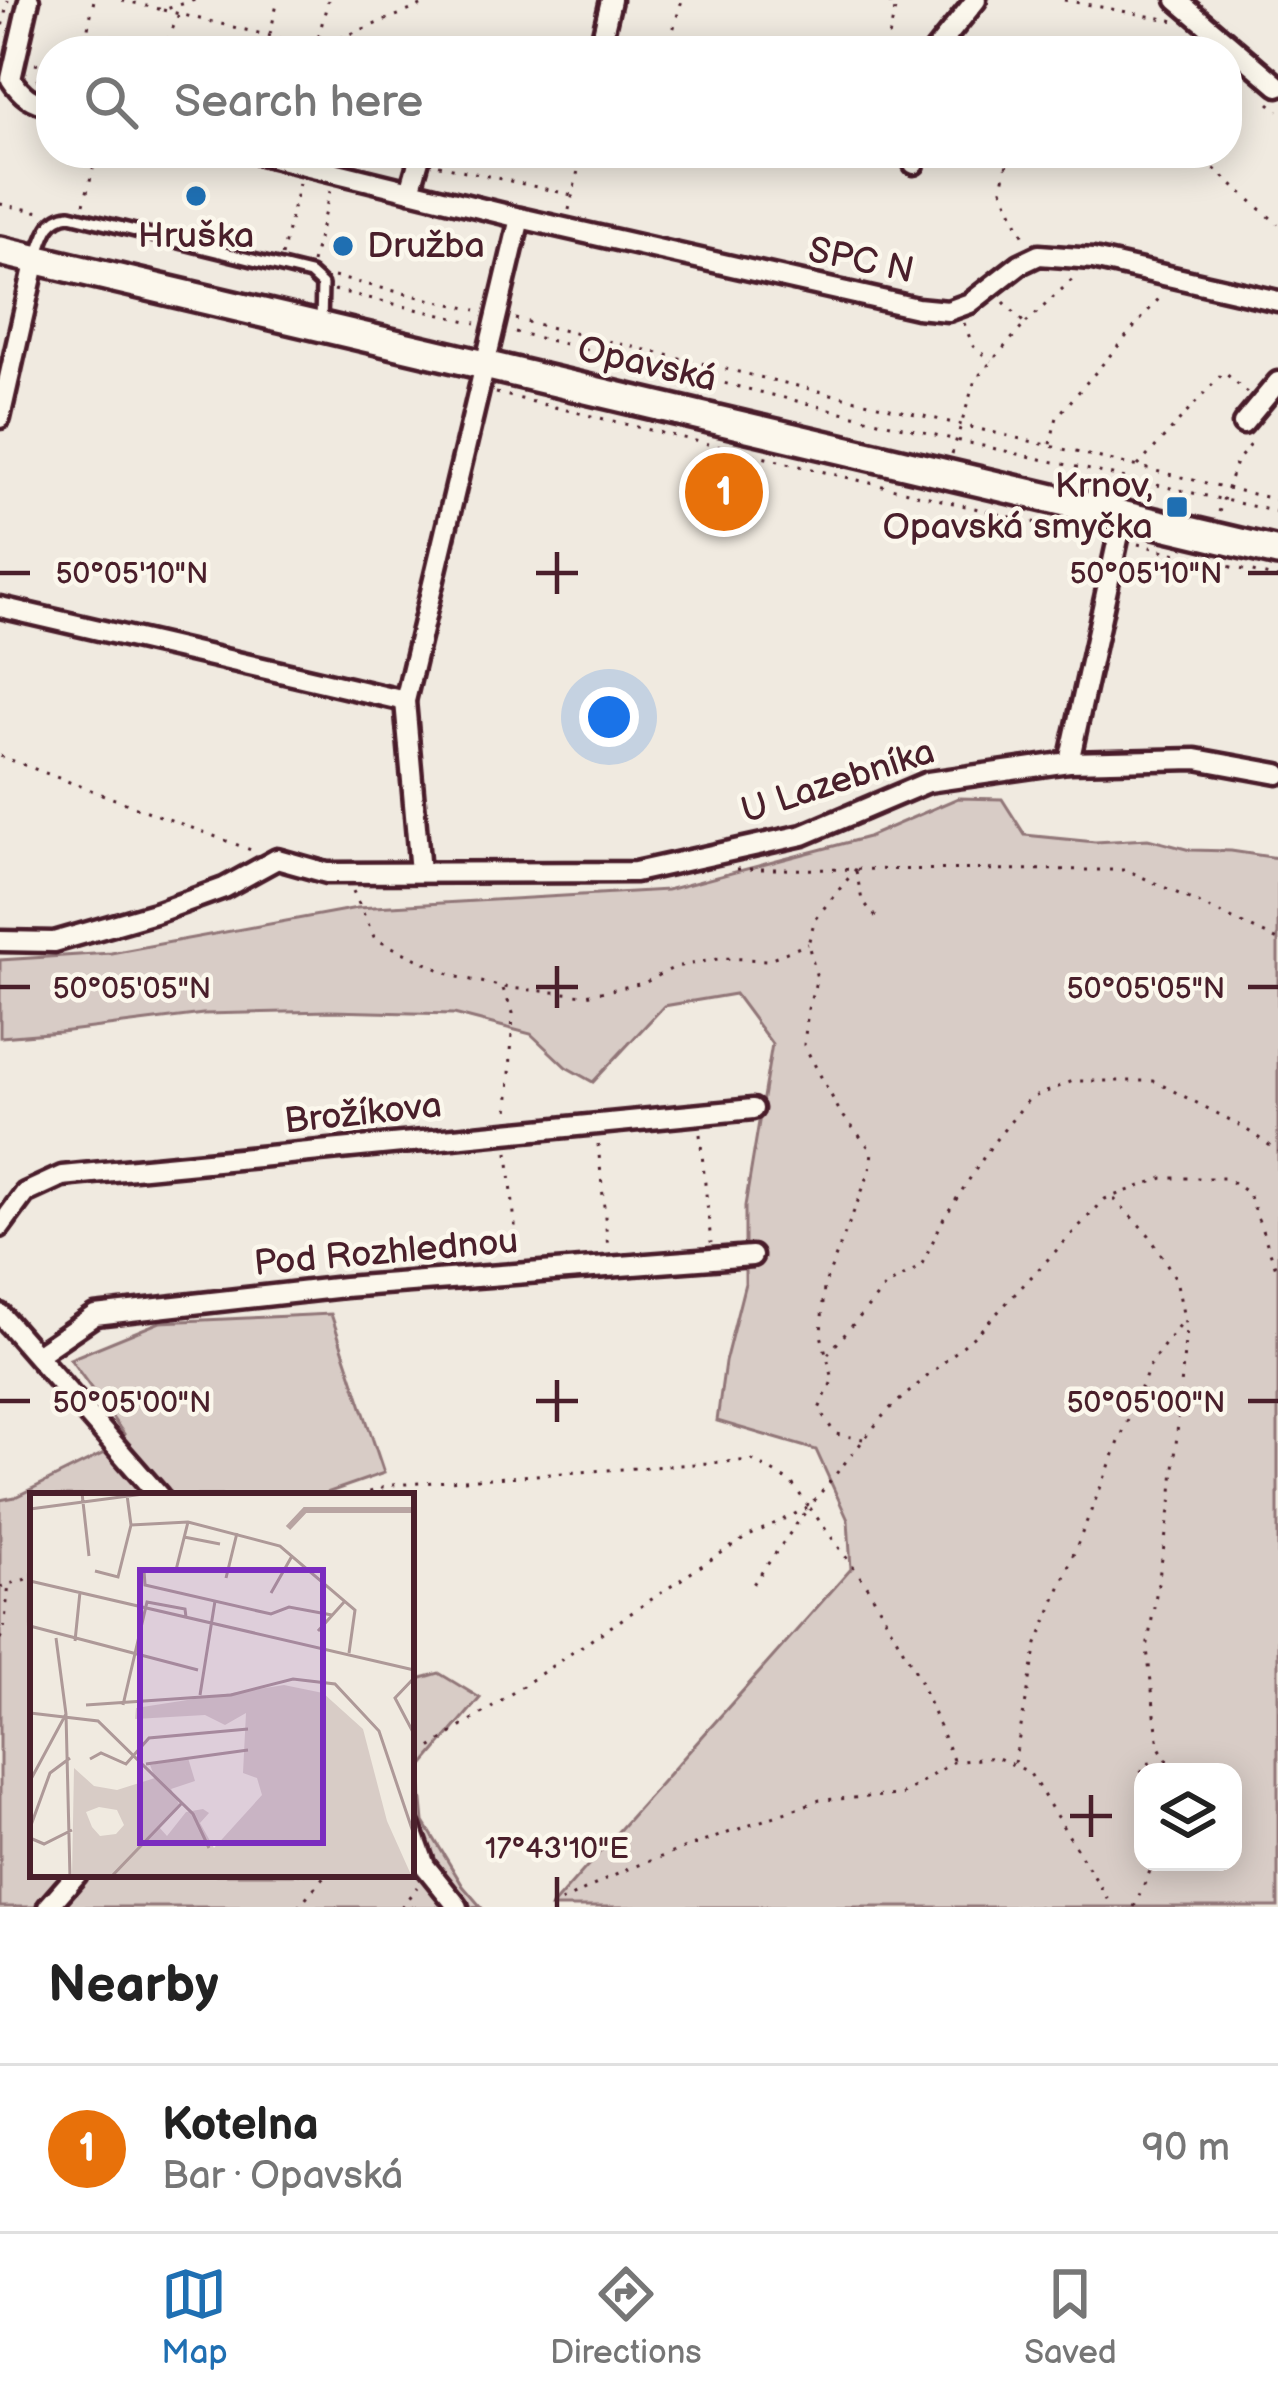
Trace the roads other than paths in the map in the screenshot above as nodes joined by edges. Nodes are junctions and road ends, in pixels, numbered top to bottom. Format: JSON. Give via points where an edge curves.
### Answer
{"nodes":[{"id":1,"x":29,"y":0,"type":"edge"},
{"id":2,"x":611,"y":0,"type":"edge"},
{"id":3,"x":976,"y":0,"type":"edge"},
{"id":4,"x":1178,"y":0,"type":"edge"},
{"id":5,"x":602,"y":36,"type":"edge"},
{"id":6,"x":947,"y":36,"type":"edge"},
{"id":7,"x":1220,"y":36,"type":"edge"},
{"id":8,"x":1242,"y":55,"type":"edge"},
{"id":9,"x":1278,"y":86,"type":"edge"},
{"id":10,"x":36,"y":103,"type":"edge"},
{"id":11,"x":317,"y":168,"type":"edge"},
{"id":12,"x":417,"y":168,"type":"edge"},
{"id":13,"x":410,"y":191,"type":"junction"},
{"id":14,"x":520,"y":218,"type":"junction"},
{"id":15,"x":0,"y":251,"type":"edge"},
{"id":16,"x":36,"y":260,"type":"junction"},
{"id":17,"x":1278,"y":301,"type":"edge"},
{"id":18,"x":320,"y":326,"type":"junction"},
{"id":19,"x":489,"y":379,"type":"junction"},
{"id":20,"x":1278,"y":382,"type":"edge"},
{"id":21,"x":0,"y":418,"type":"edge"},
{"id":22,"x":1252,"y":428,"type":"road end"},
{"id":23,"x":1121,"y":527,"type":"junction"},
{"id":24,"x":1278,"y":552,"type":"edge"},
{"id":25,"x":0,"y":607,"type":"edge"},
{"id":26,"x":405,"y":701,"type":"junction"},
{"id":27,"x":1069,"y":763,"type":"junction"},
{"id":28,"x":1278,"y":774,"type":"edge"},
{"id":29,"x":420,"y":872,"type":"junction"},
{"id":30,"x":0,"y":941,"type":"edge"},
{"id":31,"x":753,"y":1108,"type":"dead end"},
{"id":32,"x":0,"y":1227,"type":"edge"},
{"id":33,"x":752,"y":1256,"type":"dead end"},
{"id":34,"x":0,"y":1314,"type":"edge"},
{"id":35,"x":38,"y":1354,"type":"junction"},
{"id":36,"x":156,"y":1493,"type":"edge"},
{"id":37,"x":414,"y":1835,"type":"edge"},
{"id":38,"x":73,"y":1877,"type":"edge"},
{"id":39,"x":48,"y":1907,"type":"edge"},
{"id":40,"x":458,"y":1907,"type":"edge"}],
"edges":[{"from":1,"to":10,"type":"street","via":[[11,79]]},
{"from":2,"to":5,"type":"street"},
{"from":3,"to":6,"type":"street"},
{"from":4,"to":7,"type":"street"},
{"from":8,"to":9,"type":"street"},
{"from":11,"to":13,"type":"street","name":"SPC N"},
{"from":12,"to":13,"type":"street"},
{"from":13,"to":14,"type":"street","name":"SPC N"},
{"from":14,"to":17,"type":"street","name":"SPC N","via":[[948,311],[1039,255]]},
{"from":14,"to":19,"type":"street"},
{"from":15,"to":16,"type":"main road","name":"Opavská"},
{"from":16,"to":18,"type":"main road","name":"Opavská"},
{"from":16,"to":18,"type":"lane","via":[[50,224],[70,215],[310,274],[322,285]]},
{"from":16,"to":21,"type":"street"},
{"from":18,"to":19,"type":"main road","name":"Opavská"},
{"from":19,"to":23,"type":"main road","name":"Opavská","via":[[948,473]]},
{"from":19,"to":26,"type":"street"},
{"from":20,"to":22,"type":"street"},
{"from":23,"to":24,"type":"main road","name":"Opavská","via":[[1208,549]]},
{"from":23,"to":27,"type":"street"},
{"from":25,"to":26,"type":"street"},
{"from":26,"to":29,"type":"street"},
{"from":27,"to":28,"type":"street","name":"U Lazebníka","via":[[1196,759]]},
{"from":27,"to":29,"type":"street","name":"U Lazebníka","via":[[928,782],[803,835],[634,872]]},
{"from":29,"to":30,"type":"street","name":"U Lazebníka","via":[[327,873],[277,860],[155,914],[54,942]]},
{"from":31,"to":32,"type":"street","name":"Brožíkova","via":[[506,1125],[62,1176],[25,1193]]},
{"from":33,"to":35,"type":"street","name":"Pod Rozhlednou","via":[[95,1315]]},
{"from":34,"to":35,"type":"street"},
{"from":35,"to":36,"type":"street"},
{"from":37,"to":40,"type":"street","via":[[425,1866]]},
{"from":38,"to":39,"type":"street"}]}
